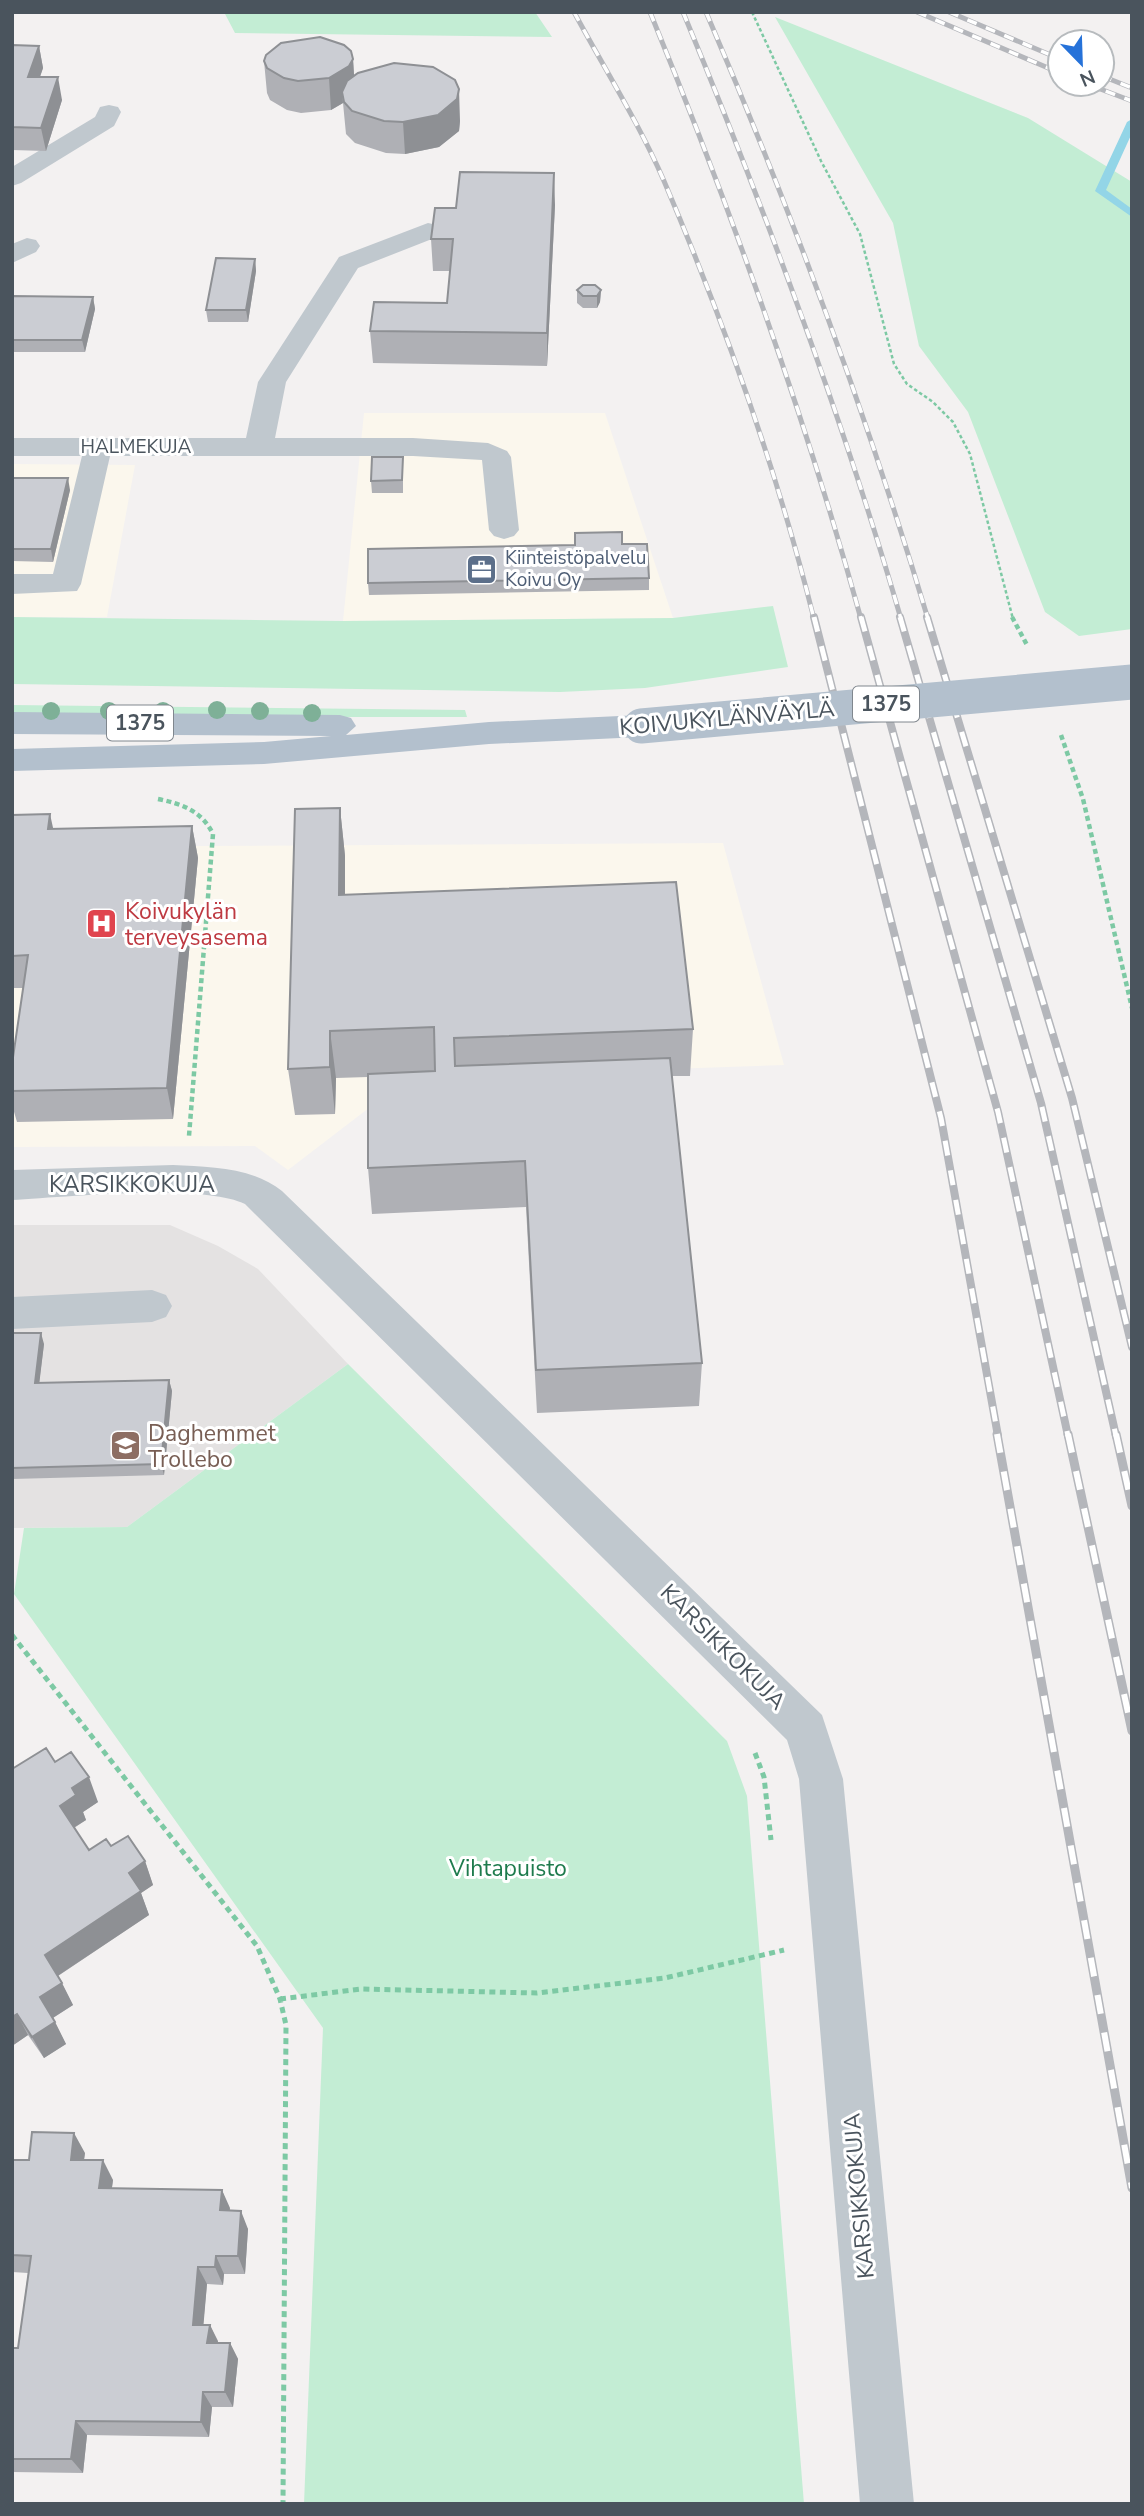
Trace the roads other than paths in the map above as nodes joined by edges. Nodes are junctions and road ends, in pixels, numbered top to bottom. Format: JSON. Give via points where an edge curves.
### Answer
{"nodes":[{"id":1,"x":109,"y":112,"type":"dead end"},
{"id":2,"x":12,"y":178,"type":"edge"},
{"id":3,"x":428,"y":230,"type":"dead end"},
{"id":4,"x":12,"y":447,"type":"edge"},
{"id":5,"x":98,"y":447,"type":"junction"},
{"id":6,"x":259,"y":447,"type":"junction"},
{"id":7,"x":504,"y":530,"type":"dead end"},
{"id":8,"x":12,"y":584,"type":"edge"},
{"id":9,"x":1132,"y":682,"type":"edge"},
{"id":10,"x":12,"y":723,"type":"edge"},
{"id":11,"x":489,"y":733,"type":"junction"},
{"id":12,"x":12,"y":760,"type":"edge"},
{"id":13,"x":12,"y":1185,"type":"edge"},
{"id":14,"x":152,"y":1306,"type":"dead end"},
{"id":15,"x":12,"y":1313,"type":"edge"},
{"id":16,"x":887,"y":2504,"type":"edge"}],
"edges":[{"from":1,"to":2,"type":"street","via":[[105,121]]},
{"from":3,"to":6,"type":"street","via":[[348,263],[272,382]]},
{"from":4,"to":5,"type":"street","name":"HALMEKUJA"},
{"from":5,"to":6,"type":"street","name":"HALMEKUJA"},
{"from":5,"to":8,"type":"street","via":[[66,584]]},
{"from":6,"to":7,"type":"street","name":"HALMEKUJA","via":[[488,452],[497,457]]},
{"from":9,"to":11,"type":"main road","name":"KOIVUKYLÄNVÄYLÄ","number":"1375","bridge":true,"via":[[641,726]]},
{"from":10,"to":11,"type":"main road","name":"KOIVUKYLÄNVÄYLÄ","number":"1375","via":[[269,723]]},
{"from":11,"to":12,"type":"main road","name":"KOIVUKYLÄNVÄYLÄ","number":"1375","via":[[264,753]]},
{"from":13,"to":16,"type":"street","name":"KARSIKKOKUJA","via":[[207,1182],[255,1192],[806,1729],[821,1779]]},
{"from":14,"to":15,"type":"street"}]}
